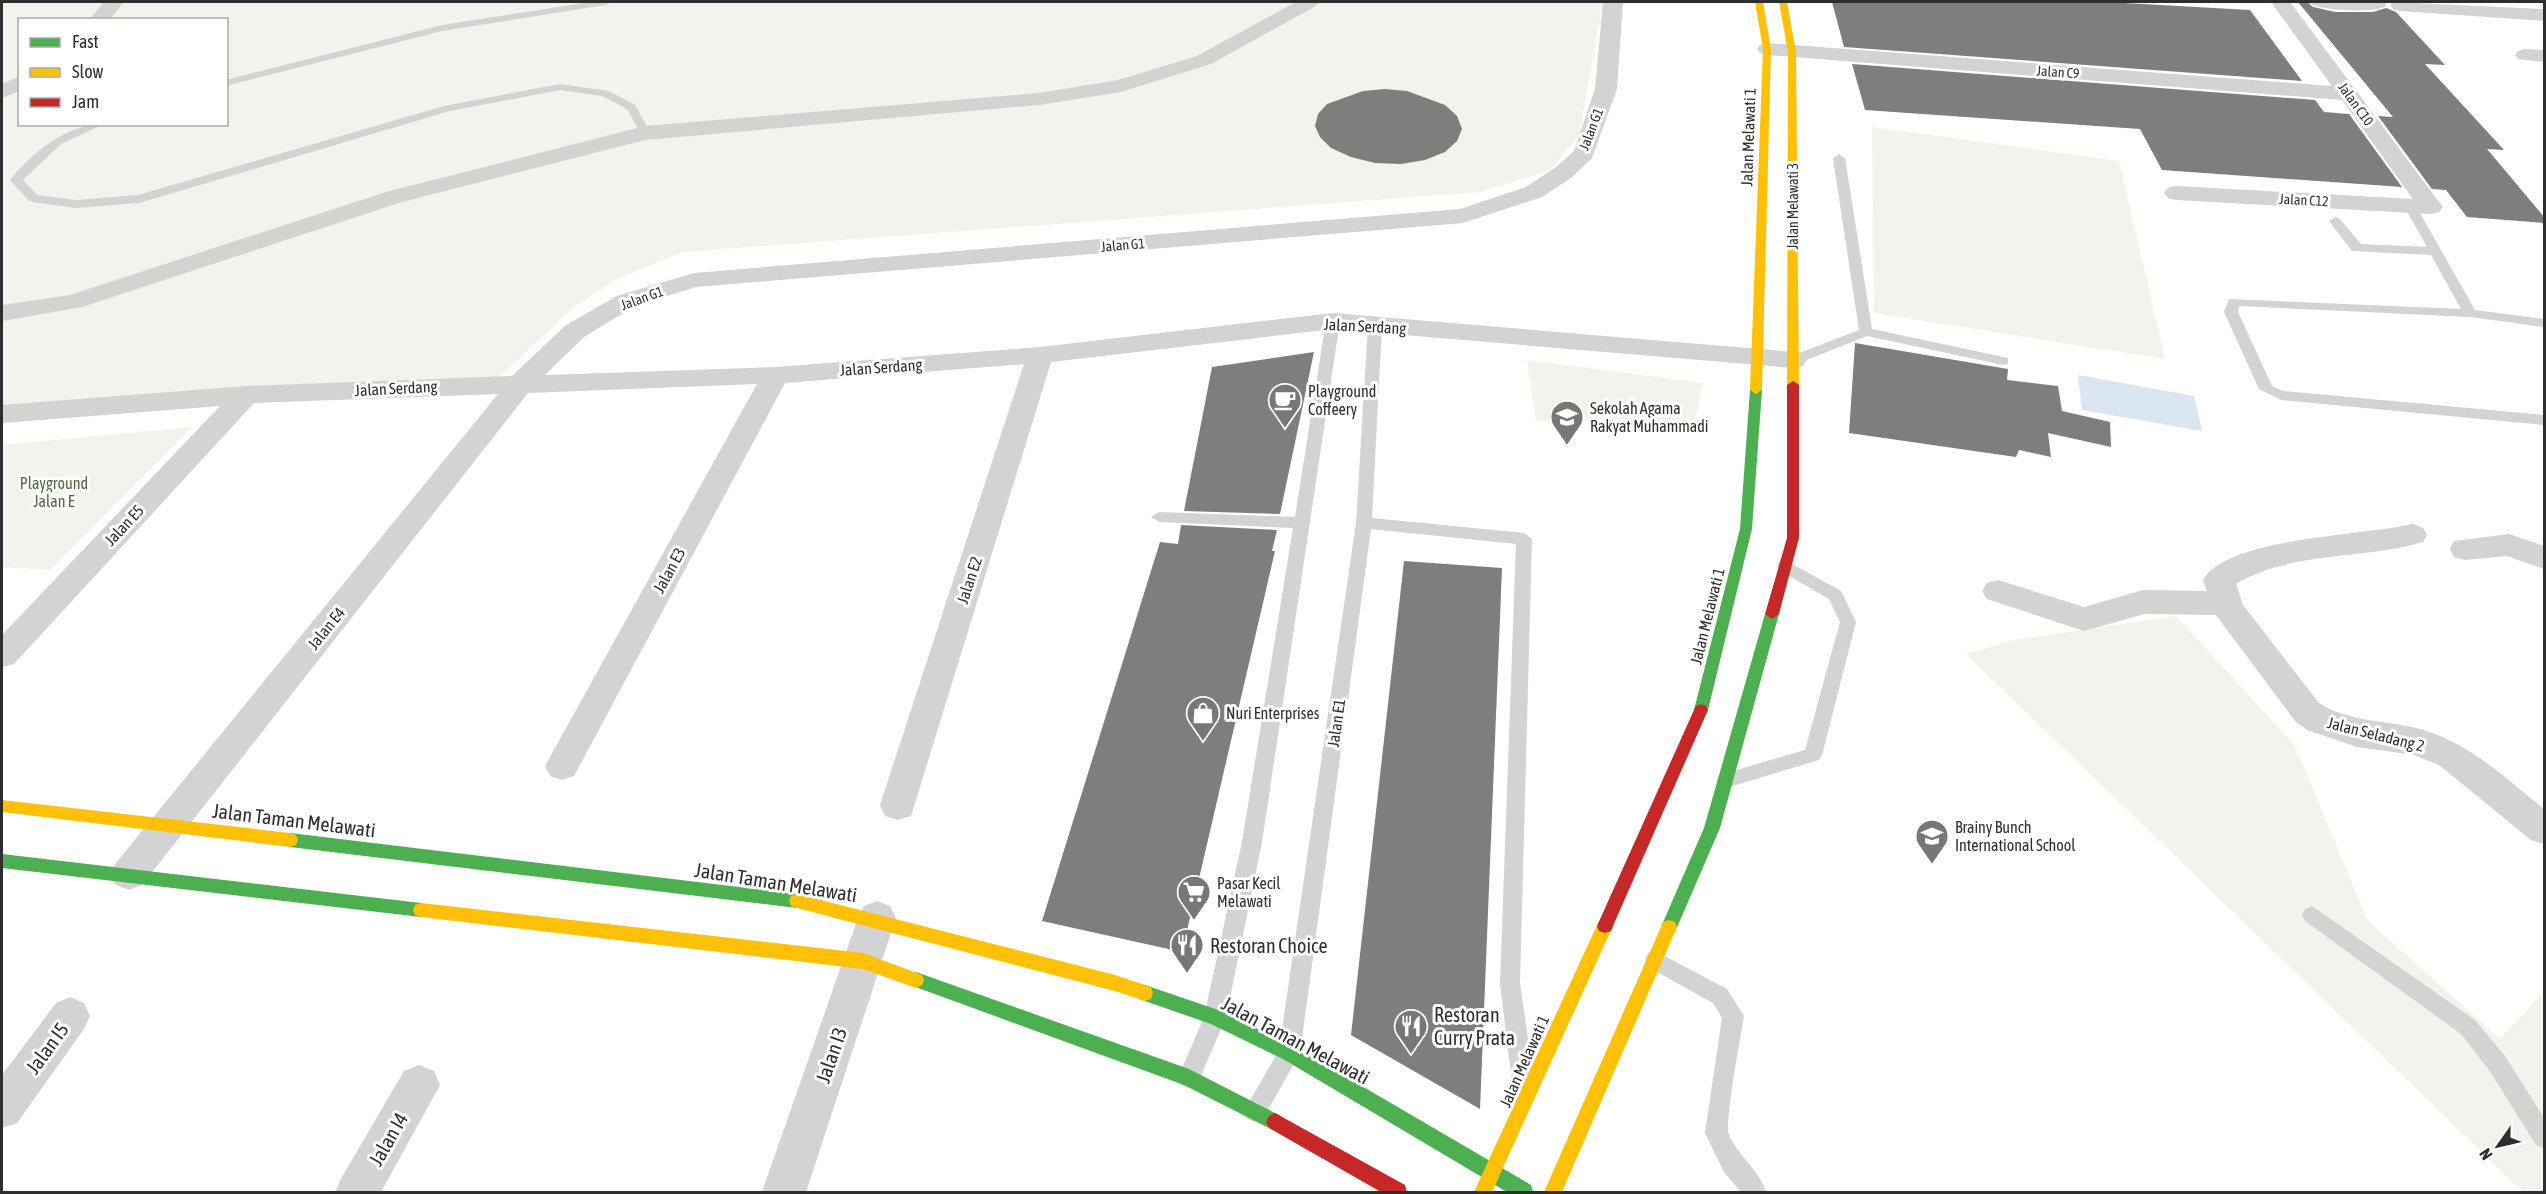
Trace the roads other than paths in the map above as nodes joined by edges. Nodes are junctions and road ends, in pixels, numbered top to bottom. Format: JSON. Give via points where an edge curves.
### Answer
{"nodes":[{"id":1,"x":114,"y":2,"type":"edge"},
{"id":2,"x":606,"y":2,"type":"edge"},
{"id":3,"x":1309,"y":2,"type":"edge"},
{"id":4,"x":1612,"y":2,"type":"edge"},
{"id":5,"x":1759,"y":2,"type":"edge"},
{"id":6,"x":1783,"y":2,"type":"edge"},
{"id":7,"x":2281,"y":2,"type":"edge"},
{"id":8,"x":2319,"y":2,"type":"edge"},
{"id":9,"x":2377,"y":5,"type":"dead end"},
{"id":10,"x":2400,"y":5,"type":"dead end"},
{"id":11,"x":2544,"y":15,"type":"edge"},
{"id":12,"x":100,"y":18,"type":"edge"},
{"id":13,"x":1767,"y":50,"type":"junction"},
{"id":14,"x":1792,"y":52,"type":"junction"},
{"id":15,"x":228,"y":82,"type":"edge"},
{"id":16,"x":18,"y":83,"type":"edge"},
{"id":17,"x":2,"y":92,"type":"edge"},
{"id":18,"x":2349,"y":94,"type":"junction"},
{"id":19,"x":94,"y":126,"type":"edge"},
{"id":20,"x":645,"y":133,"type":"junction"},
{"id":21,"x":1839,"y":158,"type":"dead end"},
{"id":22,"x":2176,"y":193,"type":"dead end"},
{"id":23,"x":2420,"y":206,"type":"junction"},
{"id":24,"x":2335,"y":221,"type":"dead end"},
{"id":25,"x":2435,"y":251,"type":"junction"},
{"id":26,"x":2,"y":313,"type":"edge"},
{"id":27,"x":2470,"y":313,"type":"junction"},
{"id":28,"x":1333,"y":321,"type":"junction"},
{"id":29,"x":2544,"y":323,"type":"edge"},
{"id":30,"x":1375,"y":326,"type":"junction"},
{"id":31,"x":1866,"y":332,"type":"junction"},
{"id":32,"x":1040,"y":355,"type":"junction"},
{"id":33,"x":1759,"y":357,"type":"junction"},
{"id":34,"x":1794,"y":360,"type":"junction"},
{"id":35,"x":2003,"y":361,"type":"dead end"},
{"id":36,"x":776,"y":375,"type":"junction"},
{"id":37,"x":522,"y":382,"type":"junction"},
{"id":38,"x":246,"y":395,"type":"junction"},
{"id":39,"x":2,"y":414,"type":"edge"},
{"id":40,"x":2544,"y":420,"type":"edge"},
{"id":41,"x":1159,"y":517,"type":"dead end"},
{"id":42,"x":1303,"y":523,"type":"junction"},
{"id":43,"x":1364,"y":523,"type":"junction"},
{"id":44,"x":2412,"y":535,"type":"dead end"},
{"id":45,"x":2465,"y":549,"type":"dead end"},
{"id":46,"x":2544,"y":558,"type":"edge"},
{"id":47,"x":1785,"y":566,"type":"junction"},
{"id":48,"x":1998,"y":591,"type":"dead end"},
{"id":49,"x":2222,"y":591,"type":"junction"},
{"id":50,"x":2,"y":655,"type":"edge"},
{"id":51,"x":562,"y":766,"type":"dead end"},
{"id":52,"x":1726,"y":780,"type":"junction"},
{"id":53,"x":2,"y":806,"type":"edge"},
{"id":54,"x":898,"y":806,"type":"dead end"},
{"id":55,"x":169,"y":824,"type":"junction"},
{"id":56,"x":2544,"y":829,"type":"edge"},
{"id":57,"x":2,"y":861,"type":"edge"},
{"id":58,"x":129,"y":874,"type":"junction"},
{"id":59,"x":2312,"y":915,"type":"dead end"},
{"id":60,"x":877,"y":918,"type":"junction"},
{"id":61,"x":1655,"y":960,"type":"junction"},
{"id":62,"x":863,"y":961,"type":"junction"},
{"id":63,"x":70,"y":1016,"type":"dead end"},
{"id":64,"x":1215,"y":1017,"type":"junction"},
{"id":65,"x":1289,"y":1053,"type":"junction"},
{"id":66,"x":1189,"y":1078,"type":"junction"},
{"id":67,"x":418,"y":1085,"type":"dead end"},
{"id":68,"x":1525,"y":1098,"type":"junction"},
{"id":69,"x":2,"y":1108,"type":"edge"},
{"id":70,"x":1255,"y":1111,"type":"junction"},
{"id":71,"x":2544,"y":1137,"type":"edge"},
{"id":72,"x":1492,"y":1174,"type":"junction"},
{"id":73,"x":357,"y":1192,"type":"edge"},
{"id":74,"x":784,"y":1192,"type":"edge"},
{"id":75,"x":1398,"y":1192,"type":"edge"},
{"id":76,"x":1483,"y":1192,"type":"edge"},
{"id":77,"x":1524,"y":1192,"type":"edge"},
{"id":78,"x":1553,"y":1192,"type":"edge"},
{"id":79,"x":1755,"y":1192,"type":"edge"}],
"edges":[{"from":1,"to":12,"type":"street"},
{"from":2,"to":15,"type":"lane","via":[[442,28]]},
{"from":3,"to":20,"type":"street","via":[[1204,60],[1121,86],[1039,99]]},
{"from":4,"to":37,"type":"street","name":"Jalan G1","via":[[1606,89],[1584,153],[1534,192],[1497,207],[1463,216],[694,280],[626,301],[574,331]]},
{"from":5,"to":13,"type":"street","name":"Jalan Melawati 1"},
{"from":6,"to":14,"type":"street"},
{"from":7,"to":18,"type":"street","name":"Jalan C10"},
{"from":8,"to":9,"type":"street"},
{"from":10,"to":11,"type":"street"},
{"from":13,"to":14,"type":"street","name":"Jalan C9"},
{"from":13,"to":33,"type":"street","name":"Jalan Melawati 1"},
{"from":14,"to":18,"type":"street","name":"Jalan C9"},
{"from":14,"to":34,"type":"street","name":"Jalan Melawati 3"},
{"from":16,"to":17,"type":"street"},
{"from":18,"to":23,"type":"street","name":"Jalan C10"},
{"from":19,"to":20,"type":"lane","via":[[57,142],[16,180],[33,198],[76,204],[139,199],[448,108],[560,87],[605,93],[631,107]]},
{"from":20,"to":26,"type":"street","via":[[394,197],[73,302]]},
{"from":21,"to":31,"type":"lane"},
{"from":22,"to":23,"type":"street","name":"Jalan C12"},
{"from":23,"to":25,"type":"lane"},
{"from":24,"to":25,"type":"lane","via":[[2357,248]]},
{"from":25,"to":27,"type":"lane"},
{"from":27,"to":29,"type":"lane"},
{"from":27,"to":40,"type":"lane","via":[[2234,302],[2231,312],[2266,389],[2281,395]]},
{"from":28,"to":30,"type":"street","name":"Jalan Serdang"},
{"from":28,"to":32,"type":"street","name":"Jalan Serdang"},
{"from":28,"to":42,"type":"lane"},
{"from":30,"to":33,"type":"street","name":"Jalan Serdang"},
{"from":30,"to":43,"type":"lane","name":"Jalan E1"},
{"from":31,"to":34,"type":"lane"},
{"from":31,"to":35,"type":"lane"},
{"from":32,"to":36,"type":"street","name":"Jalan Serdang"},
{"from":32,"to":54,"type":"street","name":"Jalan E2"},
{"from":33,"to":34,"type":"street","name":"Jalan Serdang"},
{"from":33,"to":68,"type":"street","name":"Jalan Melawati 1","via":[[1746,529],[1699,720]]},
{"from":34,"to":47,"type":"street","via":[[1793,538]]},
{"from":36,"to":37,"type":"street","name":"Jalan Serdang"},
{"from":36,"to":51,"type":"street","name":"Jalan E3"},
{"from":37,"to":38,"type":"street","name":"Jalan Serdang"},
{"from":37,"to":55,"type":"street","name":"Jalan E4"},
{"from":38,"to":39,"type":"street","name":"Jalan Serdang"},
{"from":38,"to":50,"type":"street","name":"Jalan E5"},
{"from":41,"to":42,"type":"lane"},
{"from":42,"to":64,"type":"lane","via":[[1252,842]]},
{"from":43,"to":65,"type":"lane","name":"Jalan E1"},
{"from":43,"to":68,"type":"lane","via":[[1524,539],[1510,983]]},
{"from":44,"to":49,"type":"street","via":[[2397,540],[2310,548],[2237,567]]},
{"from":45,"to":46,"type":"street","via":[[2509,545]]},
{"from":47,"to":52,"type":"street"},
{"from":47,"to":52,"type":"lane","via":[[1835,595],[1848,622],[1813,755]]},
{"from":48,"to":49,"type":"street","via":[[2084,619],[2143,602]]},
{"from":49,"to":56,"type":"street","name":"Jalan Seladang 2","via":[[2307,712],[2357,733],[2416,742],[2451,755]]},
{"from":52,"to":61,"type":"street","via":[[1712,828]]},
{"from":53,"to":55,"type":"street","name":"Jalan Taman Melawati"},
{"from":55,"to":58,"type":"street","name":"Jalan E4"},
{"from":55,"to":60,"type":"street","name":"Jalan Taman Melawati","via":[[809,902]]},
{"from":57,"to":58,"type":"street"},
{"from":58,"to":62,"type":"street"},
{"from":59,"to":71,"type":"lane","via":[[2468,1027],[2497,1063]]},
{"from":60,"to":62,"type":"street","name":"Jalan I3"},
{"from":60,"to":64,"type":"street","name":"Jalan Taman Melawati","via":[[1115,983]]},
{"from":61,"to":78,"type":"street"},
{"from":61,"to":79,"type":"lane","via":[[1720,996],[1733,1016],[1716,1133],[1732,1164]]},
{"from":62,"to":66,"type":"street"},
{"from":62,"to":74,"type":"street","name":"Jalan I3"},
{"from":63,"to":69,"type":"street","name":"Jalan I5"},
{"from":64,"to":65,"type":"street","name":"Jalan Taman Melawati"},
{"from":64,"to":66,"type":"lane"},
{"from":65,"to":70,"type":"lane","name":"Jalan E1"},
{"from":65,"to":72,"type":"street","name":"Jalan Taman Melawati"},
{"from":66,"to":70,"type":"street"},
{"from":67,"to":73,"type":"street","name":"Jalan I4"},
{"from":68,"to":72,"type":"street","name":"Jalan Melawati 1"},
{"from":70,"to":75,"type":"street"},
{"from":72,"to":76,"type":"street","name":"Jalan Melawati 1"},
{"from":72,"to":77,"type":"street","name":"Jalan Taman Melawati"}]}
